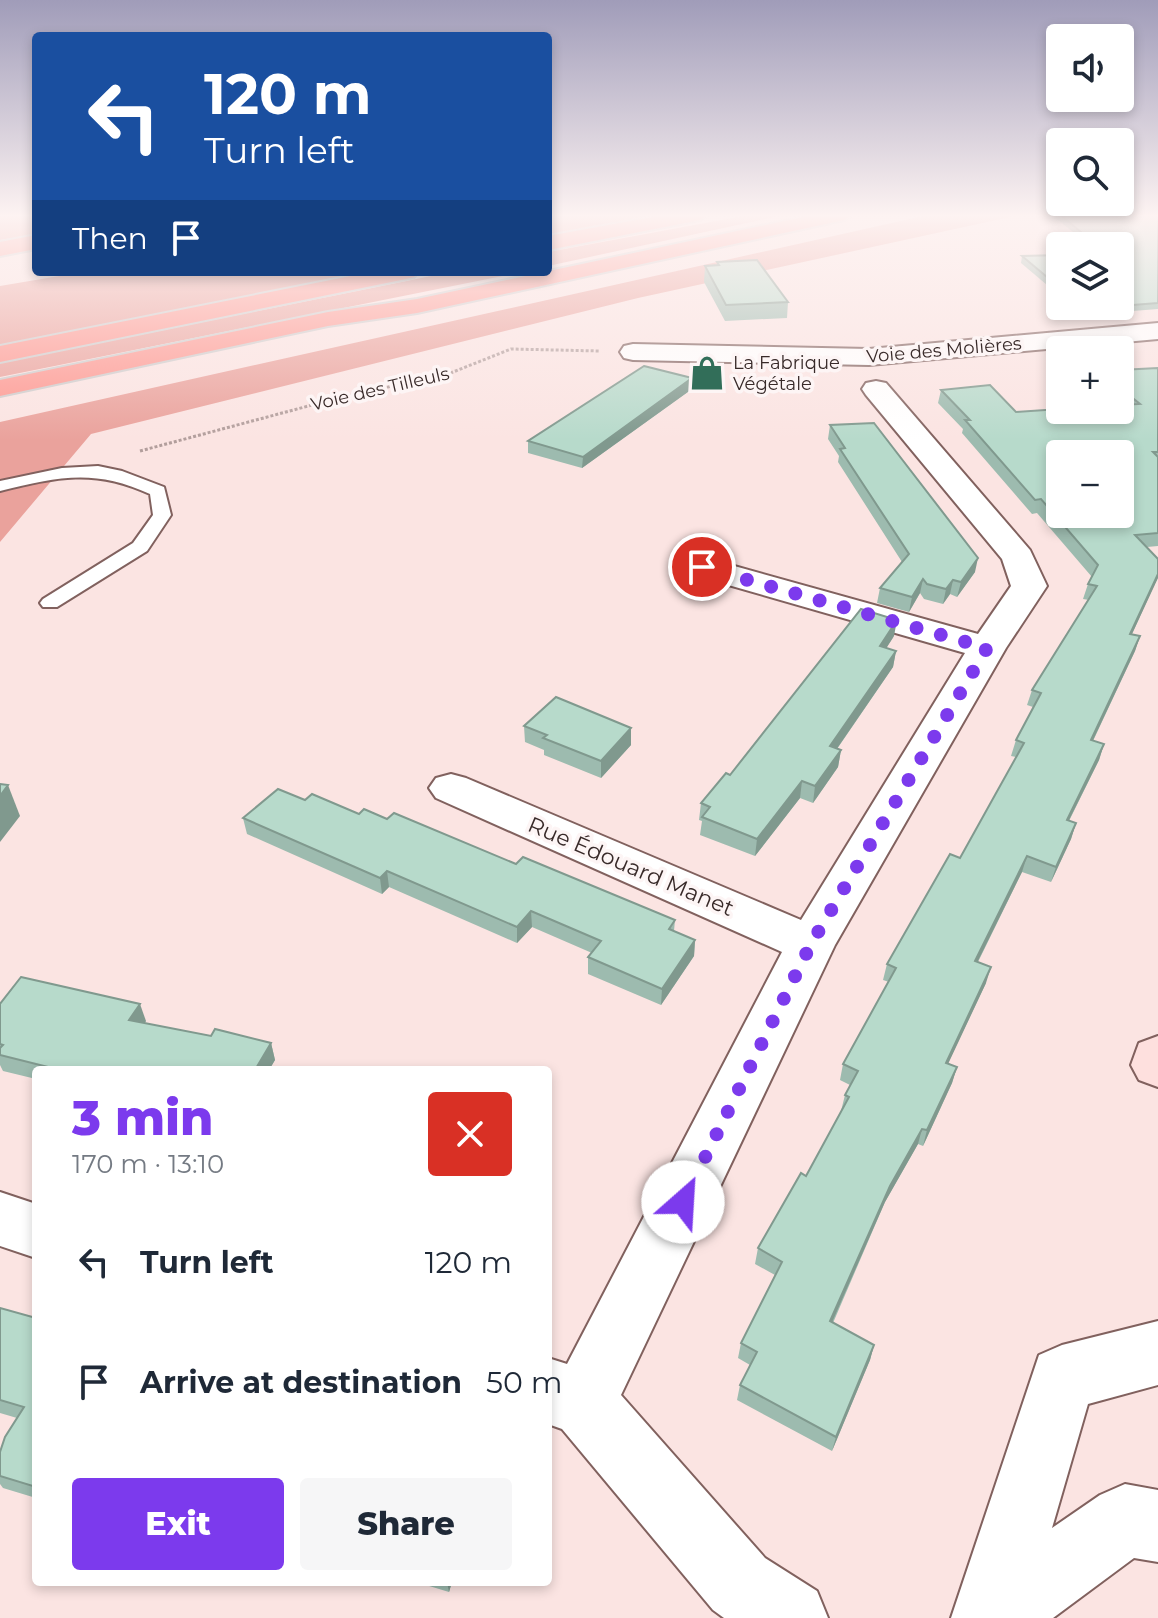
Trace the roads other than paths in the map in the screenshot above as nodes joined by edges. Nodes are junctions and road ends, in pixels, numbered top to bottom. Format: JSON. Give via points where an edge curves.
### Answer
{"nodes":[{"id":1,"x":319,"y":290,"type":"edge"},
{"id":2,"x":494,"y":290,"type":"edge"},
{"id":3,"x":417,"y":306,"type":"junction"},
{"id":4,"x":1158,"y":331,"type":"edge"},
{"id":5,"x":633,"y":352,"type":"road end"},
{"id":6,"x":0,"y":354,"type":"edge"},
{"id":7,"x":0,"y":388,"type":"edge"},
{"id":8,"x":876,"y":389,"type":"dead end"},
{"id":9,"x":0,"y":403,"type":"edge"},
{"id":10,"x":0,"y":486,"type":"edge"},
{"id":11,"x":702,"y":567,"type":"dead end"},
{"id":12,"x":50,"y":603,"type":"dead end"},
{"id":13,"x":987,"y":648,"type":"junction"},
{"id":14,"x":451,"y":788,"type":"dead end"},
{"id":15,"x":811,"y":944,"type":"junction"},
{"id":16,"x":1158,"y":1058,"type":"edge"},
{"id":17,"x":1158,"y":1065,"type":"edge"},
{"id":18,"x":0,"y":1219,"type":"edge"},
{"id":19,"x":32,"y":1230,"type":"edge"},
{"id":20,"x":1158,"y":1353,"type":"edge"},
{"id":21,"x":565,"y":1397,"type":"edge"},
{"id":22,"x":1158,"y":1526,"type":"edge"},
{"id":23,"x":790,"y":1618,"type":"edge"},
{"id":24,"x":990,"y":1618,"type":"edge"}],
"edges":[{"from":1,"to":6,"type":"highway"},
{"from":2,"to":3,"type":"highway"},
{"from":3,"to":7,"type":"highway","via":[[328,319]]},
{"from":3,"to":9,"type":"highway","via":[[358,327]]},
{"from":4,"to":5,"type":"street","name":"Voie des Molières","via":[[869,357]]},
{"from":8,"to":13,"type":"street","via":[[1018,557],[1029,586]]},
{"from":10,"to":12,"type":"lane","via":[[76,469],[127,475],[158,491],[162,515],[140,547]]},
{"from":11,"to":13,"type":"street"},
{"from":13,"to":15,"type":"street"},
{"from":14,"to":15,"type":"street","name":"Rue Édouard Manet"},
{"from":15,"to":21,"type":"street"},
{"from":16,"to":17,"type":"street"},
{"from":18,"to":19,"type":"street"},
{"from":20,"to":24,"type":"street","via":[[1062,1378]]},
{"from":21,"to":23,"type":"street","via":[[739,1584]]},
{"from":22,"to":24,"type":"street","via":[[1125,1520]]}]}
